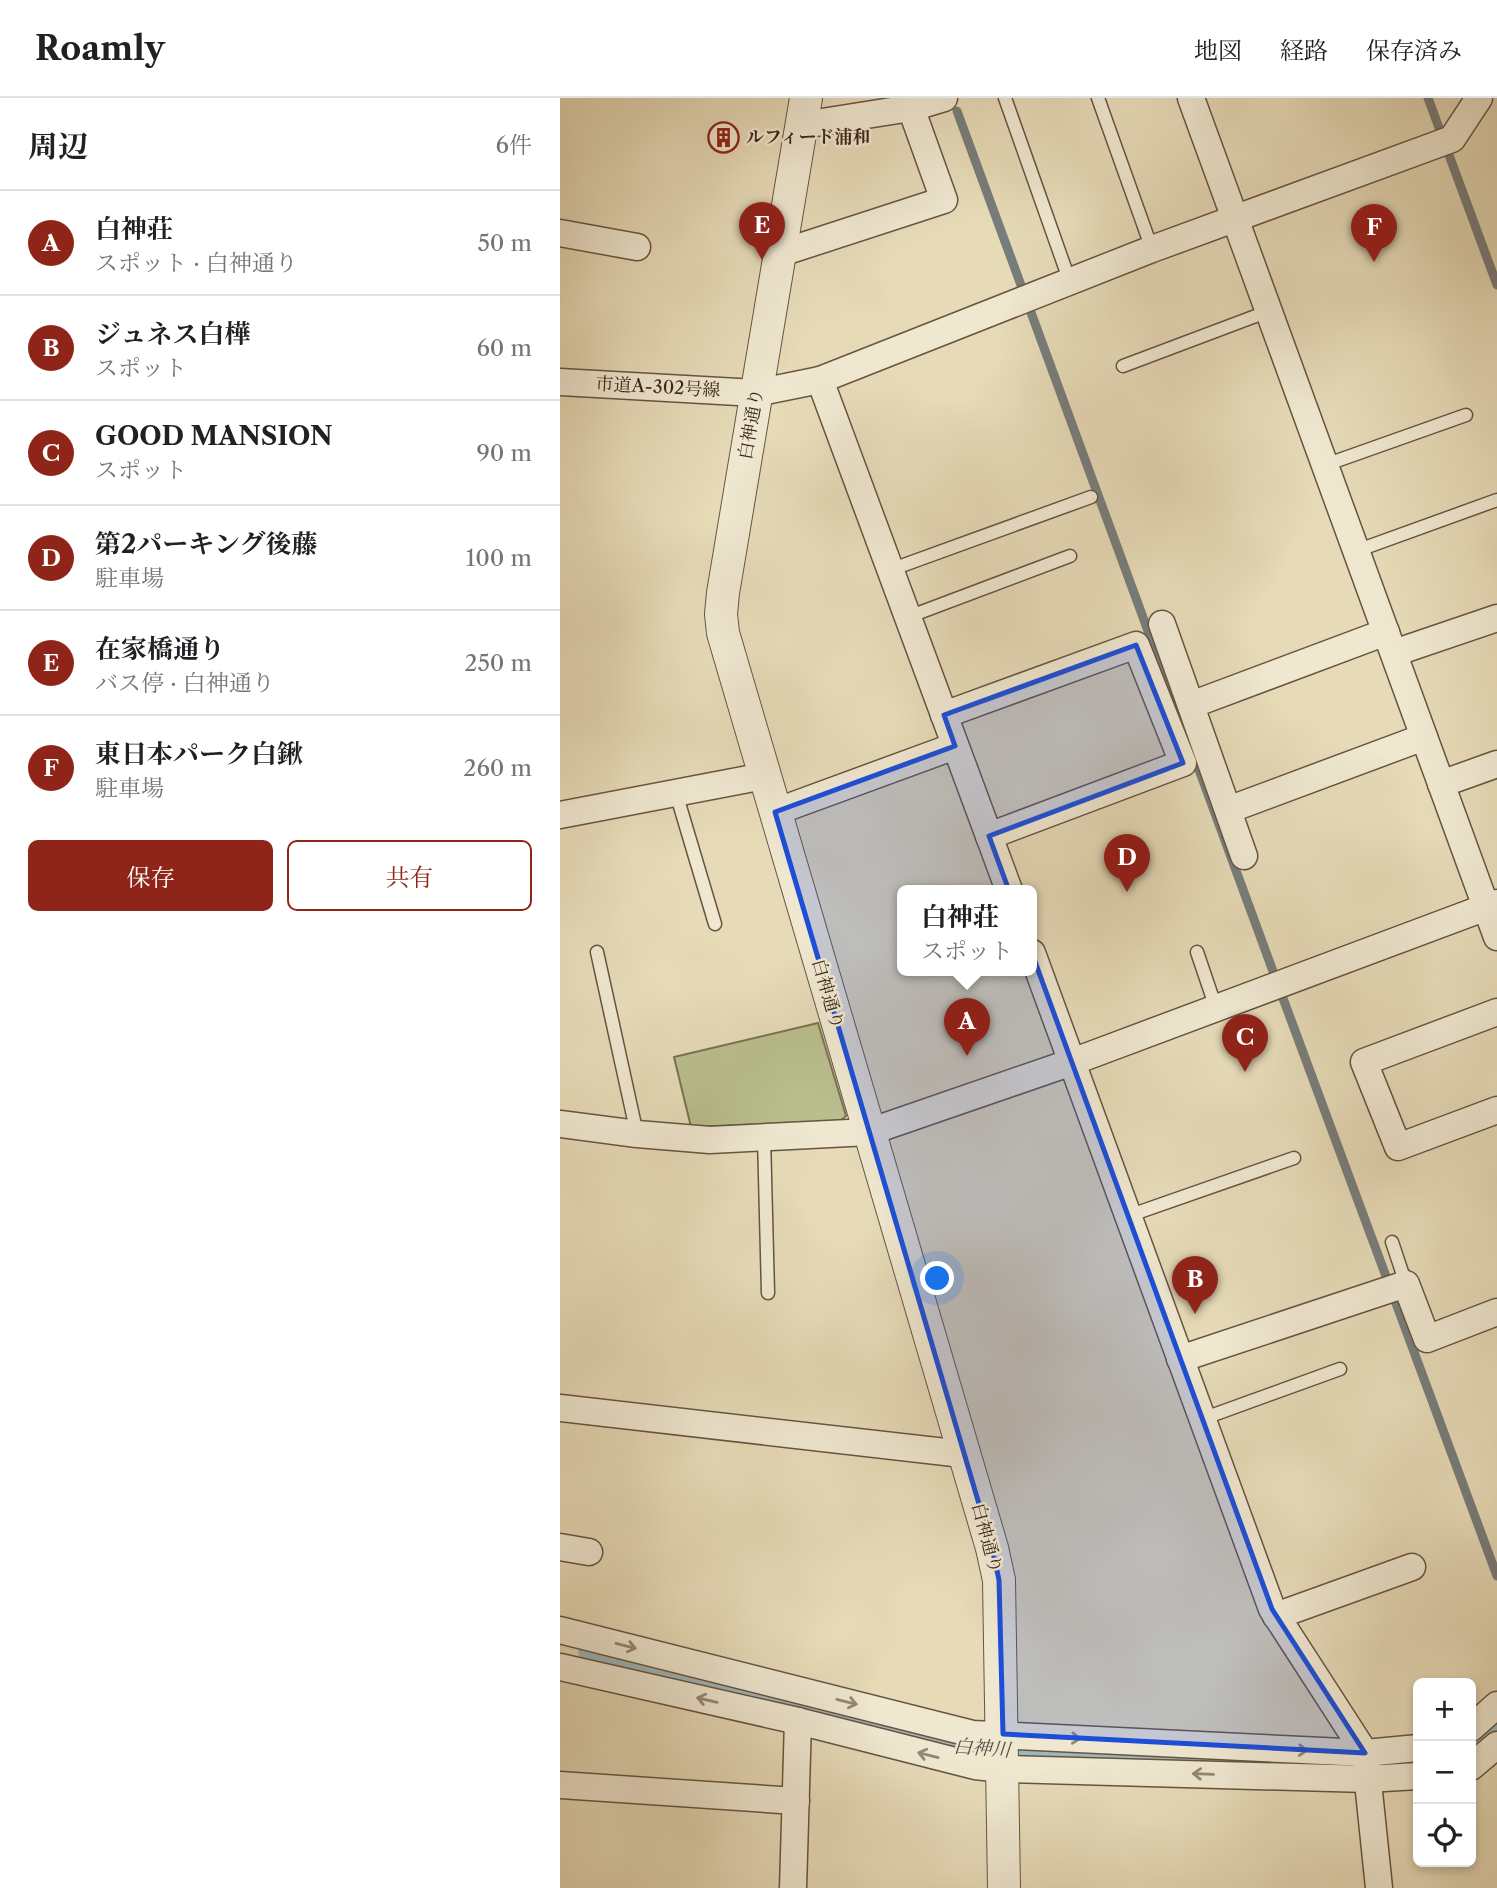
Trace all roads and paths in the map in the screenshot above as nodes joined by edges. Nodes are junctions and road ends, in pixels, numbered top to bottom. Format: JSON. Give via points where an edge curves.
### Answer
{"nodes":[{"id":1,"x":944,"y":98,"type":"edge"},
{"id":2,"x":1005,"y":98,"type":"edge"},
{"id":3,"x":1098,"y":98,"type":"edge"},
{"id":4,"x":1191,"y":98,"type":"edge"},
{"id":5,"x":1479,"y":98,"type":"edge"},
{"id":6,"x":911,"y":108,"type":"junction"},
{"id":7,"x":805,"y":112,"type":"edge"},
{"id":8,"x":1236,"y":220,"type":"junction"},
{"id":9,"x":560,"y":233,"type":"edge"},
{"id":10,"x":636,"y":247,"type":"dead end"},
{"id":11,"x":1152,"y":249,"type":"junction"},
{"id":12,"x":781,"y":253,"type":"junction"},
{"id":13,"x":1070,"y":282,"type":"junction"},
{"id":14,"x":1269,"y":312,"type":"junction"},
{"id":15,"x":1123,"y":366,"type":"dead end"},
{"id":16,"x":820,"y":380,"type":"junction"},
{"id":17,"x":560,"y":382,"type":"edge"},
{"id":18,"x":756,"y":393,"type":"junction"},
{"id":19,"x":1466,"y":415,"type":"dead end"},
{"id":20,"x":1325,"y":465,"type":"junction"},
{"id":21,"x":1091,"y":497,"type":"dead end"},
{"id":22,"x":1497,"y":500,"type":"edge"},
{"id":23,"x":1356,"y":551,"type":"junction"},
{"id":24,"x":1070,"y":556,"type":"dead end"},
{"id":25,"x":890,"y":570,"type":"junction"},
{"id":26,"x":908,"y":617,"type":"junction"},
{"id":27,"x":1497,"y":618,"type":"edge"},
{"id":28,"x":1162,"y":624,"type":"dead end"},
{"id":29,"x":1390,"y":643,"type":"junction"},
{"id":30,"x":1180,"y":674,"type":"junction"},
{"id":31,"x":1152,"y":685,"type":"junction"},
{"id":32,"x":1191,"y":705,"type":"junction"},
{"id":33,"x":944,"y":715,"type":"junction"},
{"id":34,"x":1424,"y":737,"type":"junction"},
{"id":35,"x":955,"y":746,"type":"junction"},
{"id":36,"x":1497,"y":764,"type":"edge"},
{"id":37,"x":764,"y":776,"type":"junction"},
{"id":38,"x":1441,"y":784,"type":"junction"},
{"id":39,"x":676,"y":793,"type":"junction"},
{"id":40,"x":1228,"y":810,"type":"junction"},
{"id":41,"x":775,"y":812,"type":"junction"},
{"id":42,"x":560,"y":815,"type":"edge"},
{"id":43,"x":989,"y":836,"type":"junction"},
{"id":44,"x":1244,"y":856,"type":"dead end"},
{"id":45,"x":1007,"y":885,"type":"edge"},
{"id":46,"x":1492,"y":905,"type":"edge"},
{"id":47,"x":715,"y":924,"type":"dead end"},
{"id":48,"x":1497,"y":937,"type":"edge"},
{"id":49,"x":597,"y":952,"type":"dead end"},
{"id":50,"x":1197,"y":952,"type":"dead end"},
{"id":51,"x":1037,"y":967,"type":"edge"},
{"id":52,"x":1216,"y":1008,"type":"junction"},
{"id":53,"x":1497,"y":1012,"type":"edge"},
{"id":54,"x":1072,"y":1062,"type":"junction"},
{"id":55,"x":1497,"y":1110,"type":"edge"},
{"id":56,"x":560,"y":1124,"type":"edge"},
{"id":57,"x":869,"y":1132,"type":"junction"},
{"id":58,"x":637,"y":1135,"type":"junction"},
{"id":59,"x":764,"y":1137,"type":"junction"},
{"id":60,"x":1294,"y":1158,"type":"dead end"},
{"id":61,"x":1128,"y":1216,"type":"junction"},
{"id":62,"x":1392,"y":1242,"type":"dead end"},
{"id":63,"x":1406,"y":1284,"type":"junction"},
{"id":64,"x":768,"y":1293,"type":"dead end"},
{"id":65,"x":1497,"y":1312,"type":"edge"},
{"id":66,"x":1180,"y":1359,"type":"junction"},
{"id":67,"x":1340,"y":1369,"type":"dead end"},
{"id":68,"x":560,"y":1408,"type":"edge"},
{"id":69,"x":1202,"y":1419,"type":"junction"},
{"id":70,"x":963,"y":1454,"type":"junction"},
{"id":71,"x":560,"y":1547,"type":"edge"},
{"id":72,"x":589,"y":1552,"type":"dead end"},
{"id":73,"x":1412,"y":1567,"type":"dead end"},
{"id":74,"x":1276,"y":1616,"type":"junction"},
{"id":75,"x":560,"y":1630,"type":"edge"},
{"id":76,"x":560,"y":1667,"type":"edge"},
{"id":77,"x":1497,"y":1705,"type":"edge"},
{"id":78,"x":799,"y":1721,"type":"junction"},
{"id":79,"x":1476,"y":1724,"type":"edge"},
{"id":80,"x":1497,"y":1745,"type":"edge"},
{"id":81,"x":1413,"y":1750,"type":"edge"},
{"id":82,"x":1003,"y":1751,"type":"junction"},
{"id":83,"x":1476,"y":1763,"type":"edge"},
{"id":84,"x":1366,"y":1765,"type":"junction"},
{"id":85,"x":1413,"y":1775,"type":"edge"},
{"id":86,"x":560,"y":1784,"type":"edge"},
{"id":87,"x":796,"y":1801,"type":"junction"},
{"id":88,"x":793,"y":1888,"type":"edge"},
{"id":89,"x":1004,"y":1888,"type":"edge"},
{"id":90,"x":1379,"y":1888,"type":"edge"}],
"edges":[{"from":1,"to":6,"type":"street"},
{"from":2,"to":13,"type":"lane"},
{"from":3,"to":11,"type":"lane"},
{"from":4,"to":8,"type":"street"},
{"from":5,"to":8,"type":"street","name":"市道A-302号線","via":[[1452,139]]},
{"from":6,"to":7,"type":"street"},
{"from":6,"to":12,"type":"street","via":[[944,200]]},
{"from":7,"to":12,"type":"street","name":"白神通り"},
{"from":8,"to":11,"type":"street","name":"市道A-302号線"},
{"from":8,"to":14,"type":"street"},
{"from":9,"to":10,"type":"street"},
{"from":11,"to":13,"type":"street","name":"市道A-302号線"},
{"from":12,"to":18,"type":"street","name":"白神通り"},
{"from":13,"to":16,"type":"street","name":"市道A-302号線"},
{"from":14,"to":15,"type":"lane"},
{"from":14,"to":20,"type":"street"},
{"from":16,"to":18,"type":"street","name":"市道A-302号線"},
{"from":16,"to":25,"type":"street"},
{"from":17,"to":18,"type":"street","name":"市道A-302号線"},
{"from":18,"to":37,"type":"street","name":"白神通り","via":[[721,614]]},
{"from":19,"to":20,"type":"lane"},
{"from":20,"to":23,"type":"street"},
{"from":21,"to":25,"type":"lane"},
{"from":22,"to":23,"type":"lane"},
{"from":23,"to":29,"type":"street"},
{"from":24,"to":26,"type":"lane"},
{"from":25,"to":26,"type":"street"},
{"from":26,"to":33,"type":"street"},
{"from":27,"to":29,"type":"street"},
{"from":28,"to":30,"type":"street"},
{"from":29,"to":32,"type":"street"},
{"from":29,"to":34,"type":"street"},
{"from":30,"to":31,"type":"street"},
{"from":30,"to":32,"type":"street"},
{"from":31,"to":33,"type":"street","via":[[1136,645]]},
{"from":31,"to":43,"type":"street","via":[[1183,763]]},
{"from":32,"to":40,"type":"street"},
{"from":33,"to":35,"type":"street"},
{"from":34,"to":38,"type":"street"},
{"from":34,"to":40,"type":"street"},
{"from":35,"to":41,"type":"street"},
{"from":35,"to":43,"type":"street"},
{"from":36,"to":38,"type":"street"},
{"from":37,"to":39,"type":"street"},
{"from":37,"to":41,"type":"street","name":"白神通り"},
{"from":38,"to":46,"type":"street"},
{"from":39,"to":42,"type":"street"},
{"from":39,"to":47,"type":"lane"},
{"from":40,"to":44,"type":"street"},
{"from":41,"to":57,"type":"street","name":"白神通り"},
{"from":43,"to":45,"type":"street"},
{"from":46,"to":48,"type":"street"},
{"from":46,"to":52,"type":"street"},
{"from":49,"to":58,"type":"lane"},
{"from":50,"to":52,"type":"lane"},
{"from":51,"to":54,"type":"street"},
{"from":52,"to":54,"type":"street"},
{"from":53,"to":55,"type":"street","via":[[1364,1062],[1398,1147]]},
{"from":54,"to":57,"type":"street"},
{"from":54,"to":61,"type":"street"},
{"from":56,"to":58,"type":"street"},
{"from":57,"to":59,"type":"street"},
{"from":57,"to":70,"type":"street","name":"白神通り"},
{"from":58,"to":59,"type":"street","via":[[710,1140]]},
{"from":59,"to":64,"type":"lane"},
{"from":60,"to":61,"type":"lane"},
{"from":61,"to":66,"type":"street"},
{"from":62,"to":63,"type":"lane"},
{"from":63,"to":65,"type":"street","via":[[1427,1339]]},
{"from":63,"to":66,"type":"street"},
{"from":66,"to":69,"type":"street"},
{"from":67,"to":69,"type":"lane"},
{"from":68,"to":70,"type":"street"},
{"from":69,"to":74,"type":"street"},
{"from":70,"to":82,"type":"street","name":"白神通り","via":[[999,1580]]},
{"from":71,"to":72,"type":"street"},
{"from":73,"to":74,"type":"street"},
{"from":74,"to":84,"type":"street"},
{"from":75,"to":82,"type":"street","one_way":true,"via":[[973,1734]]},
{"from":78,"to":76,"type":"street","one_way":true},
{"from":77,"to":79,"type":"street"},
{"from":82,"to":78,"type":"street","one_way":true,"via":[[975,1766]]},
{"from":78,"to":87,"type":"street"},
{"from":80,"to":83,"type":"street"},
{"from":81,"to":84,"type":"street"},
{"from":82,"to":84,"type":"street"},
{"from":82,"to":89,"type":"street","name":"白神通り"},
{"from":84,"to":85,"type":"street"},
{"from":84,"to":90,"type":"street"},
{"from":86,"to":87,"type":"street"},
{"from":87,"to":88,"type":"street"}]}
